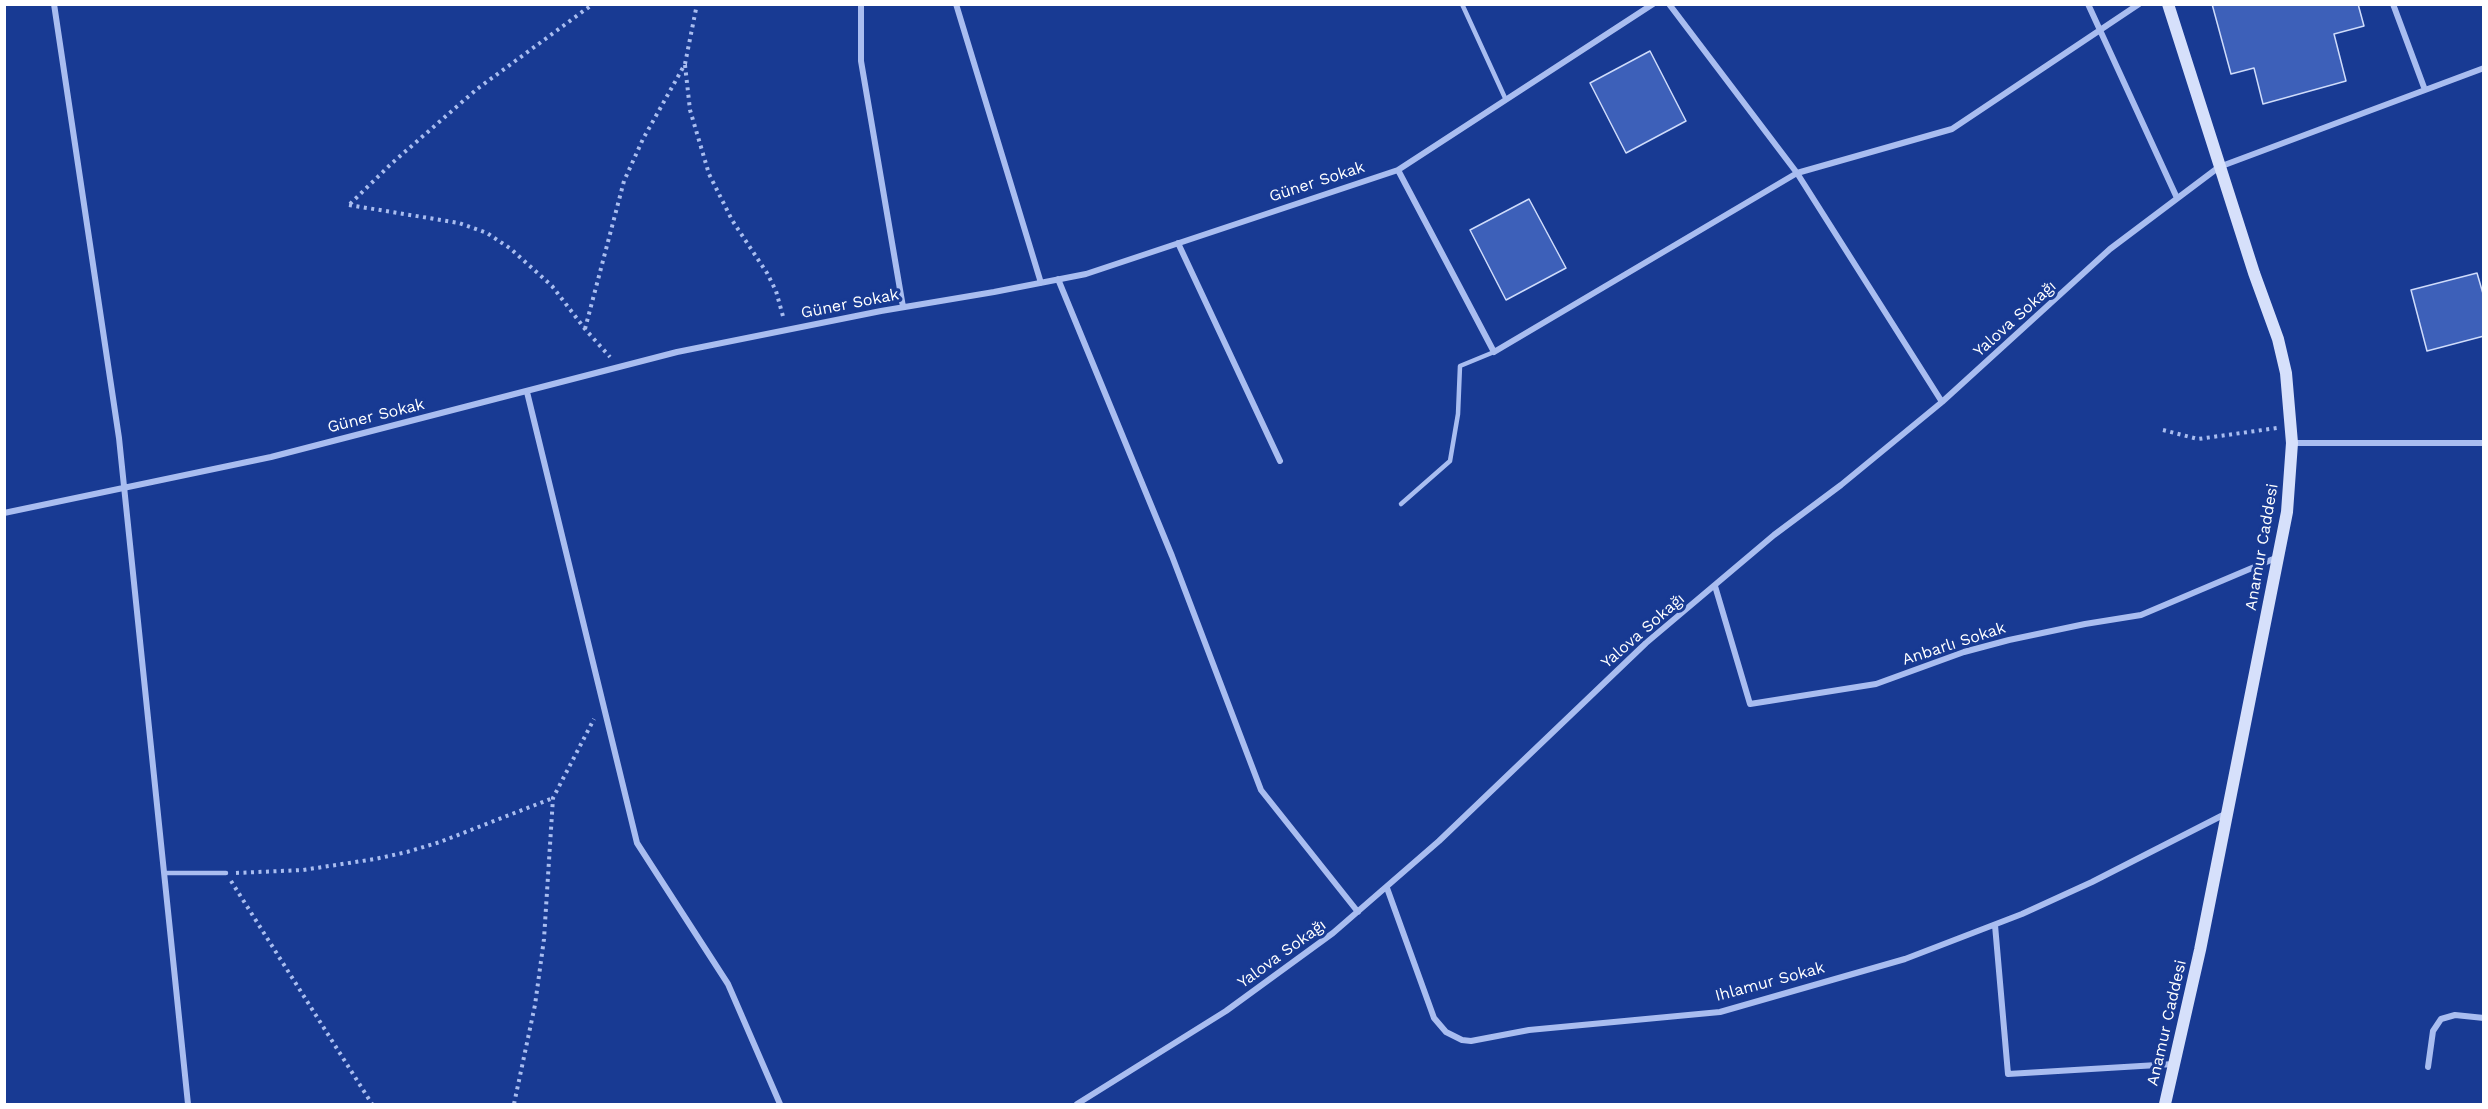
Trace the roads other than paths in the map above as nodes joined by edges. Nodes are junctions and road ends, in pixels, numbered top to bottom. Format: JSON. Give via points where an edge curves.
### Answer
{"nodes":[{"id":1,"x":54,"y":4,"type":"edge"},
{"id":2,"x":861,"y":4,"type":"edge"},
{"id":3,"x":956,"y":4,"type":"edge"},
{"id":4,"x":1462,"y":4,"type":"edge"},
{"id":5,"x":1653,"y":4,"type":"edge"},
{"id":6,"x":1669,"y":4,"type":"edge"},
{"id":7,"x":2088,"y":4,"type":"edge"},
{"id":8,"x":2139,"y":4,"type":"edge"},
{"id":9,"x":2168,"y":4,"type":"edge"},
{"id":10,"x":2393,"y":4,"type":"edge"},
{"id":11,"x":2099,"y":31,"type":"junction"},
{"id":12,"x":2484,"y":68,"type":"edge"},
{"id":13,"x":2425,"y":90,"type":"junction"},
{"id":14,"x":1506,"y":100,"type":"junction"},
{"id":15,"x":2219,"y":167,"type":"junction"},
{"id":16,"x":1398,"y":170,"type":"junction"},
{"id":17,"x":1797,"y":173,"type":"junction"},
{"id":18,"x":2177,"y":198,"type":"junction"},
{"id":19,"x":1178,"y":243,"type":"junction"},
{"id":20,"x":1058,"y":279,"type":"junction"},
{"id":21,"x":1041,"y":283,"type":"junction"},
{"id":22,"x":903,"y":307,"type":"junction"},
{"id":23,"x":1494,"y":351,"type":"junction"},
{"id":24,"x":527,"y":392,"type":"junction"},
{"id":25,"x":1942,"y":402,"type":"junction"},
{"id":26,"x":2292,"y":443,"type":"junction"},
{"id":27,"x":2484,"y":443,"type":"edge"},
{"id":28,"x":1280,"y":461,"type":"dead end"},
{"id":29,"x":124,"y":488,"type":"junction"},
{"id":30,"x":1401,"y":504,"type":"dead end"},
{"id":31,"x":4,"y":513,"type":"edge"},
{"id":32,"x":2278,"y":557,"type":"junction"},
{"id":33,"x":1715,"y":586,"type":"junction"},
{"id":34,"x":2228,"y":812,"type":"junction"},
{"id":35,"x":164,"y":873,"type":"junction"},
{"id":36,"x":226,"y":873,"type":"road end"},
{"id":37,"x":1387,"y":888,"type":"junction"},
{"id":38,"x":1358,"y":912,"type":"junction"},
{"id":39,"x":1995,"y":925,"type":"junction"},
{"id":40,"x":2484,"y":1018,"type":"edge"},
{"id":41,"x":2174,"y":1064,"type":"junction"},
{"id":42,"x":2428,"y":1067,"type":"dead end"},
{"id":43,"x":188,"y":1104,"type":"edge"},
{"id":44,"x":780,"y":1104,"type":"edge"},
{"id":45,"x":1079,"y":1104,"type":"edge"},
{"id":46,"x":2165,"y":1104,"type":"edge"}],
"edges":[{"from":1,"to":29,"type":"street"},
{"from":2,"to":22,"type":"street","via":[[861,61]]},
{"from":3,"to":21,"type":"street"},
{"from":4,"to":14,"type":"lane"},
{"from":5,"to":14,"type":"street","name":"Güner Sokak"},
{"from":6,"to":17,"type":"street"},
{"from":7,"to":11,"type":"street"},
{"from":8,"to":11,"type":"street"},
{"from":9,"to":15,"type":"street","name":"Anamur Caddesi"},
{"from":10,"to":13,"type":"street"},
{"from":11,"to":17,"type":"street","via":[[1952,129]]},
{"from":11,"to":18,"type":"street"},
{"from":12,"to":13,"type":"street","name":"Yalova Sokağı"},
{"from":13,"to":15,"type":"street","name":"Yalova Sokağı"},
{"from":14,"to":16,"type":"street","name":"Güner Sokak"},
{"from":15,"to":18,"type":"street","name":"Yalova Sokağı"},
{"from":15,"to":26,"type":"street","name":"Anamur Caddesi","via":[[2278,339],[2286,374]]},
{"from":16,"to":19,"type":"street","name":"Güner Sokak"},
{"from":16,"to":23,"type":"street"},
{"from":17,"to":23,"type":"street"},
{"from":17,"to":25,"type":"street"},
{"from":18,"to":25,"type":"street","name":"Yalova Sokağı","via":[[2110,249]]},
{"from":19,"to":20,"type":"street","name":"Güner Sokak","via":[[1086,274]]},
{"from":19,"to":28,"type":"street"},
{"from":20,"to":21,"type":"street","name":"Güner Sokak"},
{"from":20,"to":38,"type":"street","via":[[1172,556],[1261,790]]},
{"from":21,"to":22,"type":"street","name":"Güner Sokak"},
{"from":22,"to":24,"type":"street","name":"Güner Sokak","via":[[677,352]]},
{"from":23,"to":30,"type":"lane","via":[[1460,366],[1458,414],[1450,461]]},
{"from":24,"to":29,"type":"street","name":"Güner Sokak","via":[[271,457]]},
{"from":24,"to":44,"type":"street","via":[[637,843],[728,984]]},
{"from":25,"to":33,"type":"street","name":"Yalova Sokağı"},
{"from":26,"to":27,"type":"street"},
{"from":26,"to":32,"type":"street","name":"Anamur Caddesi","via":[[2287,512]]},
{"from":29,"to":31,"type":"street","name":"Güner Sokak"},
{"from":29,"to":35,"type":"street"},
{"from":32,"to":33,"type":"street","name":"Anbarlı Sokak","via":[[2141,615],[2010,640],[1876,684],[1750,704]]},
{"from":32,"to":34,"type":"street","name":"Anamur Caddesi"},
{"from":33,"to":37,"type":"street","name":"Yalova Sokağı","via":[[1646,643]]},
{"from":34,"to":39,"type":"street","name":"Ihlamur Sokak","via":[[2092,882]]},
{"from":34,"to":41,"type":"street","name":"Anamur Caddesi"},
{"from":35,"to":36,"type":"lane"},
{"from":35,"to":43,"type":"street"},
{"from":37,"to":38,"type":"street","name":"Yalova Sokağı"},
{"from":37,"to":39,"type":"street","name":"Ihlamur Sokak","via":[[1434,1018],[1446,1032],[1471,1041],[1530,1030],[1720,1012],[1905,959]]},
{"from":38,"to":45,"type":"street","name":"Yalova Sokağı","via":[[1226,1011]]},
{"from":39,"to":41,"type":"street","via":[[2008,1074]]},
{"from":40,"to":42,"type":"street","via":[[2455,1015],[2441,1019],[2433,1031]]},
{"from":41,"to":46,"type":"street","name":"Anamur Caddesi"}]}
